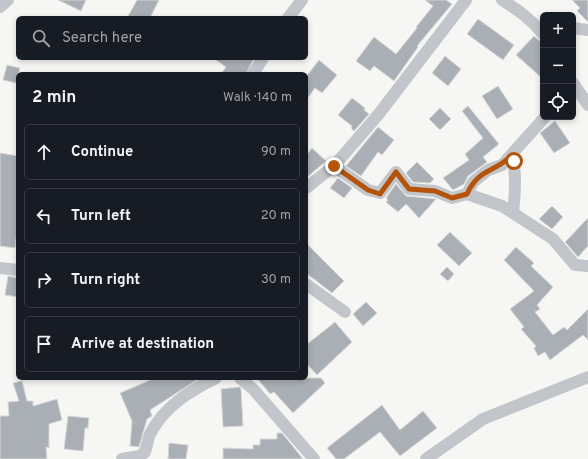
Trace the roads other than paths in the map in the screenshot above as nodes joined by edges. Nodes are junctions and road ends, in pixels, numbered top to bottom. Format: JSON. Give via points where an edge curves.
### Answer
{"nodes":[{"id":1,"x":8,"y":0,"type":"edge"},
{"id":2,"x":302,"y":0,"type":"edge"},
{"id":3,"x":466,"y":0,"type":"edge"},
{"id":4,"x":502,"y":0,"type":"edge"},
{"id":5,"x":0,"y":7,"type":"edge"},
{"id":6,"x":290,"y":16,"type":"edge"},
{"id":7,"x":538,"y":23,"type":"edge"},
{"id":8,"x":576,"y":28,"type":"edge"},
{"id":9,"x":588,"y":30,"type":"edge"},
{"id":10,"x":262,"y":60,"type":"edge"},
{"id":11,"x":254,"y":72,"type":"edge"},
{"id":12,"x":576,"y":89,"type":"edge"},
{"id":13,"x":588,"y":105,"type":"edge"},
{"id":14,"x":541,"y":120,"type":"edge"},
{"id":15,"x":511,"y":156,"type":"junction"},
{"id":16,"x":334,"y":166,"type":"junction"},
{"id":17,"x":308,"y":186,"type":"edge"},
{"id":18,"x":467,"y":194,"type":"junction"},
{"id":19,"x":513,"y":211,"type":"junction"},
{"id":20,"x":588,"y":266,"type":"edge"},
{"id":21,"x":0,"y":268,"type":"edge"},
{"id":22,"x":16,"y":270,"type":"edge"},
{"id":23,"x":308,"y":285,"type":"edge"},
{"id":24,"x":345,"y":312,"type":"dead end"},
{"id":25,"x":588,"y":377,"type":"edge"},
{"id":26,"x":212,"y":380,"type":"edge"},
{"id":27,"x":242,"y":380,"type":"edge"},
{"id":28,"x":122,"y":459,"type":"edge"},
{"id":29,"x":314,"y":459,"type":"edge"},
{"id":30,"x":426,"y":459,"type":"edge"}],
"edges":[{"from":1,"to":5,"type":"street"},
{"from":2,"to":6,"type":"street"},
{"from":3,"to":16,"type":"street","via":[[378,114]]},
{"from":4,"to":7,"type":"street"},
{"from":8,"to":9,"type":"street"},
{"from":10,"to":11,"type":"street"},
{"from":12,"to":13,"type":"street"},
{"from":14,"to":15,"type":"street"},
{"from":15,"to":18,"type":"street","via":[[502,165],[488,170],[473,182]]},
{"from":15,"to":19,"type":"street","via":[[514,161]]},
{"from":16,"to":17,"type":"street"},
{"from":16,"to":18,"type":"street","via":[[368,190],[380,194],[396,172],[409,189],[435,191],[452,198]]},
{"from":18,"to":19,"type":"street"},
{"from":19,"to":20,"type":"street","via":[[553,239],[575,265]]},
{"from":21,"to":22,"type":"street"},
{"from":23,"to":24,"type":"street"},
{"from":25,"to":30,"type":"street","via":[[483,419]]},
{"from":26,"to":28,"type":"street","via":[[171,406],[150,435],[146,452],[140,456]]},
{"from":27,"to":29,"type":"street"}]}
